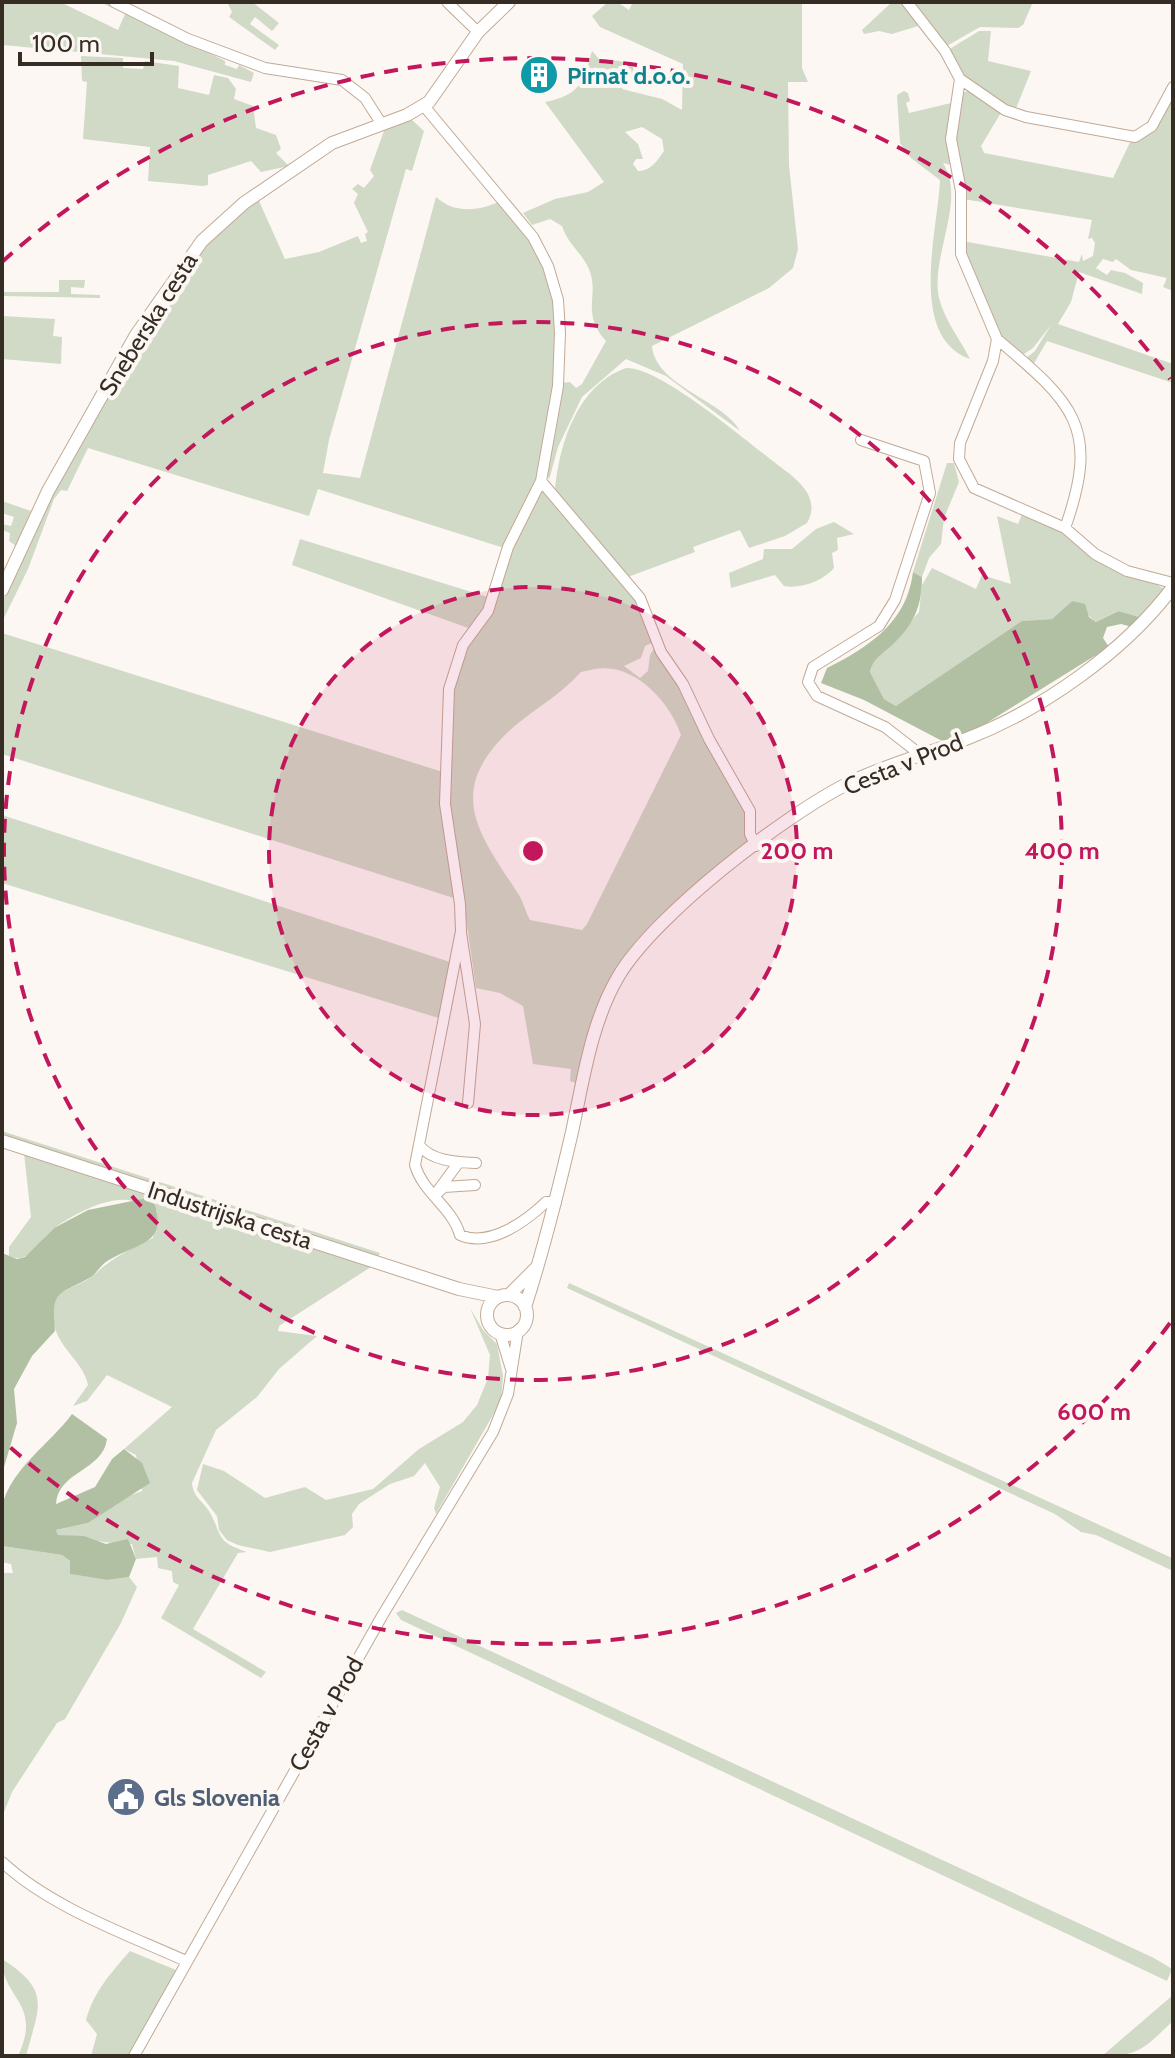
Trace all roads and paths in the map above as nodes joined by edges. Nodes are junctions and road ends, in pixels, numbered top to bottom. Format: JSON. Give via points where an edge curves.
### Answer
{"nodes":[{"id":1,"x":114,"y":2,"type":"edge"},
{"id":2,"x":447,"y":2,"type":"edge"},
{"id":3,"x":509,"y":2,"type":"edge"},
{"id":4,"x":907,"y":2,"type":"edge"},
{"id":5,"x":478,"y":32,"type":"junction"},
{"id":6,"x":960,"y":79,"type":"junction"},
{"id":7,"x":1173,"y":87,"type":"edge"},
{"id":8,"x":424,"y":106,"type":"junction"},
{"id":9,"x":381,"y":123,"type":"junction"},
{"id":10,"x":997,"y":339,"type":"junction"},
{"id":11,"x":861,"y":440,"type":"dead end"},
{"id":12,"x":541,"y":481,"type":"junction"},
{"id":13,"x":1065,"y":528,"type":"junction"},
{"id":14,"x":1173,"y":585,"type":"edge"},
{"id":15,"x":2,"y":590,"type":"edge"},
{"id":16,"x":921,"y":755,"type":"junction"},
{"id":17,"x":756,"y":846,"type":"junction"},
{"id":18,"x":461,"y":931,"type":"junction"},
{"id":19,"x":468,"y":1103,"type":"dead end"},
{"id":20,"x":2,"y":1141,"type":"edge"},
{"id":21,"x":419,"y":1145,"type":"junction"},
{"id":22,"x":459,"y":1162,"type":"junction"},
{"id":23,"x":476,"y":1163,"type":"dead end"},
{"id":24,"x":475,"y":1185,"type":"dead end"},
{"id":25,"x":434,"y":1196,"type":"junction"},
{"id":26,"x":556,"y":1202,"type":"junction"},
{"id":27,"x":537,"y":1267,"type":"junction"},
{"id":28,"x":459,"y":1289,"type":"junction"},
{"id":29,"x":504,"y":1296,"type":"junction"},
{"id":30,"x":525,"y":1307,"type":"junction"},
{"id":31,"x":487,"y":1312,"type":"junction"},
{"id":32,"x":518,"y":1330,"type":"junction"},
{"id":33,"x":500,"y":1333,"type":"junction"},
{"id":34,"x":511,"y":1370,"type":"junction"},
{"id":35,"x":2,"y":1862,"type":"edge"},
{"id":36,"x":186,"y":1961,"type":"junction"},
{"id":37,"x":134,"y":2056,"type":"edge"}],
"edges":[{"from":1,"to":9,"type":"street","via":[[253,64],[342,80],[365,98]]},
{"from":2,"to":5,"type":"street"},
{"from":3,"to":5,"type":"street","name":"Sneberska cesta"},
{"from":4,"to":6,"type":"street"},
{"from":5,"to":8,"type":"street","name":"Sneberska cesta"},
{"from":6,"to":7,"type":"street","via":[[1015,113],[1135,137],[1152,126]]},
{"from":6,"to":10,"type":"street","via":[[951,139],[961,191],[961,254]]},
{"from":8,"to":9,"type":"street","name":"Sneberska cesta"},
{"from":8,"to":12,"type":"street","via":[[514,211],[551,277],[558,300],[558,386]]},
{"from":9,"to":15,"type":"street","name":"Sneberska cesta","via":[[321,150],[232,212],[194,250],[128,349],[48,491]]},
{"from":10,"to":13,"type":"street","via":[[1054,389],[1072,418],[1082,474]]},
{"from":10,"to":13,"type":"street","via":[[959,459],[974,488]]},
{"from":11,"to":16,"type":"street","via":[[924,461],[930,493],[907,570],[879,626],[813,667],[808,682],[817,696],[885,727]]},
{"from":12,"to":17,"type":"street","via":[[640,598],[661,652],[750,811]]},
{"from":12,"to":18,"type":"street","via":[[508,547],[488,611],[463,645],[449,689],[445,804]]},
{"from":13,"to":14,"type":"street","via":[[1095,554],[1127,571]]},
{"from":14,"to":16,"type":"street","name":"Cesta v Prod","via":[[1128,640],[1042,699],[970,738]]},
{"from":16,"to":17,"type":"street","name":"Cesta v Prod","via":[[834,791]]},
{"from":17,"to":26,"type":"street","name":"Cesta v Prod","via":[[685,901],[619,975],[603,1009]]},
{"from":18,"to":19,"type":"street","via":[[475,1024]]},
{"from":18,"to":21,"type":"street"},
{"from":20,"to":28,"type":"street","name":"Industrijska cesta"},
{"from":21,"to":22,"type":"street","via":[[425,1153]]},
{"from":21,"to":25,"type":"street","via":[[418,1174]]},
{"from":22,"to":23,"type":"street"},
{"from":22,"to":25,"type":"street"},
{"from":24,"to":25,"type":"street","via":[[444,1187]]},
{"from":25,"to":26,"type":"street","via":[[467,1238],[502,1233],[546,1202]]},
{"from":26,"to":27,"type":"street","name":"Cesta v Prod"},
{"from":27,"to":29,"type":"street","name":"Cesta v Prod"},
{"from":27,"to":30,"type":"street","name":"Cesta v Prod"},
{"from":28,"to":29,"type":"street","name":"Industrijska cesta"},
{"from":28,"to":31,"type":"street","name":"Industrijska cesta"},
{"from":29,"to":30,"type":"street"},
{"from":29,"to":31,"type":"street"},
{"from":30,"to":32,"type":"street"},
{"from":31,"to":33,"type":"street","via":[[489,1323]]},
{"from":32,"to":33,"type":"street"},
{"from":32,"to":34,"type":"street","name":"Cesta v Prod"},
{"from":33,"to":34,"type":"street"},
{"from":34,"to":36,"type":"street","name":"Cesta v Prod","via":[[506,1403],[493,1432]]},
{"from":35,"to":36,"type":"street","via":[[88,1917]]},
{"from":36,"to":37,"type":"street","name":"Cesta v Prod"}]}
